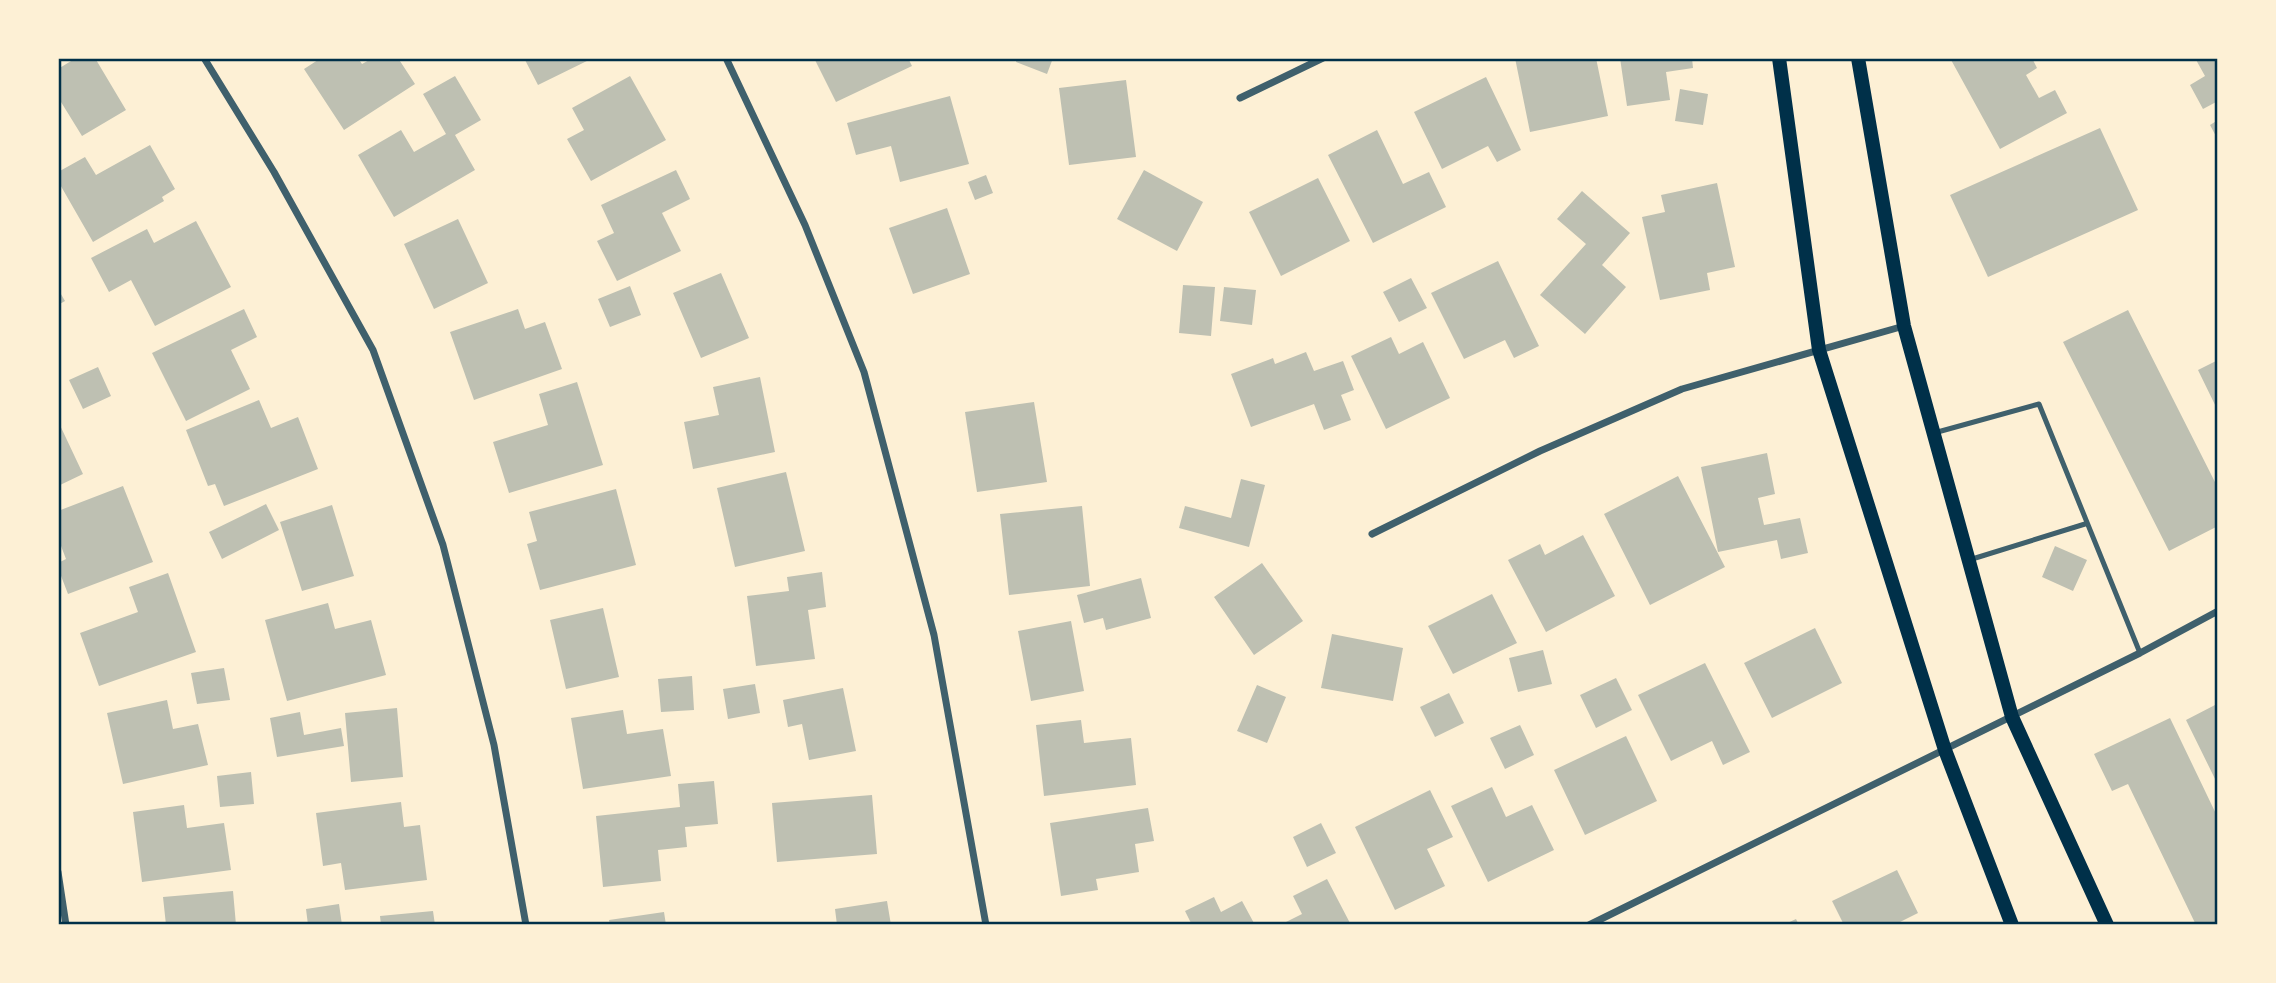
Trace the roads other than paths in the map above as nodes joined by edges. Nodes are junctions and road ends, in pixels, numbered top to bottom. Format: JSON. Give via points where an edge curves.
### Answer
{"nodes":[{"id":1,"x":204,"y":58,"type":"edge"},
{"id":2,"x":726,"y":58,"type":"edge"},
{"id":3,"x":1323,"y":58,"type":"edge"},
{"id":4,"x":1779,"y":58,"type":"edge"},
{"id":5,"x":1858,"y":58,"type":"edge"},
{"id":6,"x":1240,"y":98,"type":"dead end"},
{"id":7,"x":1904,"y":326,"type":"junction"},
{"id":8,"x":1819,"y":350,"type":"junction"},
{"id":9,"x":1934,"y":433,"type":"junction"},
{"id":10,"x":2085,"y":524,"type":"junction"},
{"id":11,"x":1372,"y":534,"type":"dead end"},
{"id":12,"x":1969,"y":560,"type":"junction"},
{"id":13,"x":2218,"y":611,"type":"edge"},
{"id":14,"x":2140,"y":653,"type":"junction"},
{"id":15,"x":2012,"y":717,"type":"junction"},
{"id":16,"x":1945,"y":750,"type":"junction"},
{"id":17,"x":58,"y":872,"type":"edge"},
{"id":18,"x":66,"y":925,"type":"edge"},
{"id":19,"x":526,"y":925,"type":"edge"},
{"id":20,"x":986,"y":925,"type":"edge"},
{"id":21,"x":1589,"y":925,"type":"edge"},
{"id":22,"x":2012,"y":925,"type":"edge"},
{"id":23,"x":2107,"y":925,"type":"edge"}],
"edges":[{"from":1,"to":19,"type":"street","via":[[373,350],[443,545],[494,745]]},
{"from":2,"to":20,"type":"street","via":[[806,225],[864,372],[934,635]]},
{"from":3,"to":6,"type":"street"},
{"from":4,"to":8,"type":"main road"},
{"from":5,"to":7,"type":"main road"},
{"from":7,"to":8,"type":"street"},
{"from":7,"to":9,"type":"main road"},
{"from":8,"to":11,"type":"street","via":[[1682,389],[1540,451]]},
{"from":8,"to":16,"type":"main road"},
{"from":9,"to":10,"type":"lane","via":[[2039,404]]},
{"from":9,"to":12,"type":"main road"},
{"from":10,"to":12,"type":"lane"},
{"from":10,"to":14,"type":"lane"},
{"from":12,"to":15,"type":"main road"},
{"from":13,"to":14,"type":"street"},
{"from":14,"to":15,"type":"street"},
{"from":15,"to":16,"type":"street"},
{"from":15,"to":23,"type":"main road"},
{"from":16,"to":21,"type":"street"},
{"from":16,"to":22,"type":"main road"},
{"from":17,"to":18,"type":"street"}]}
